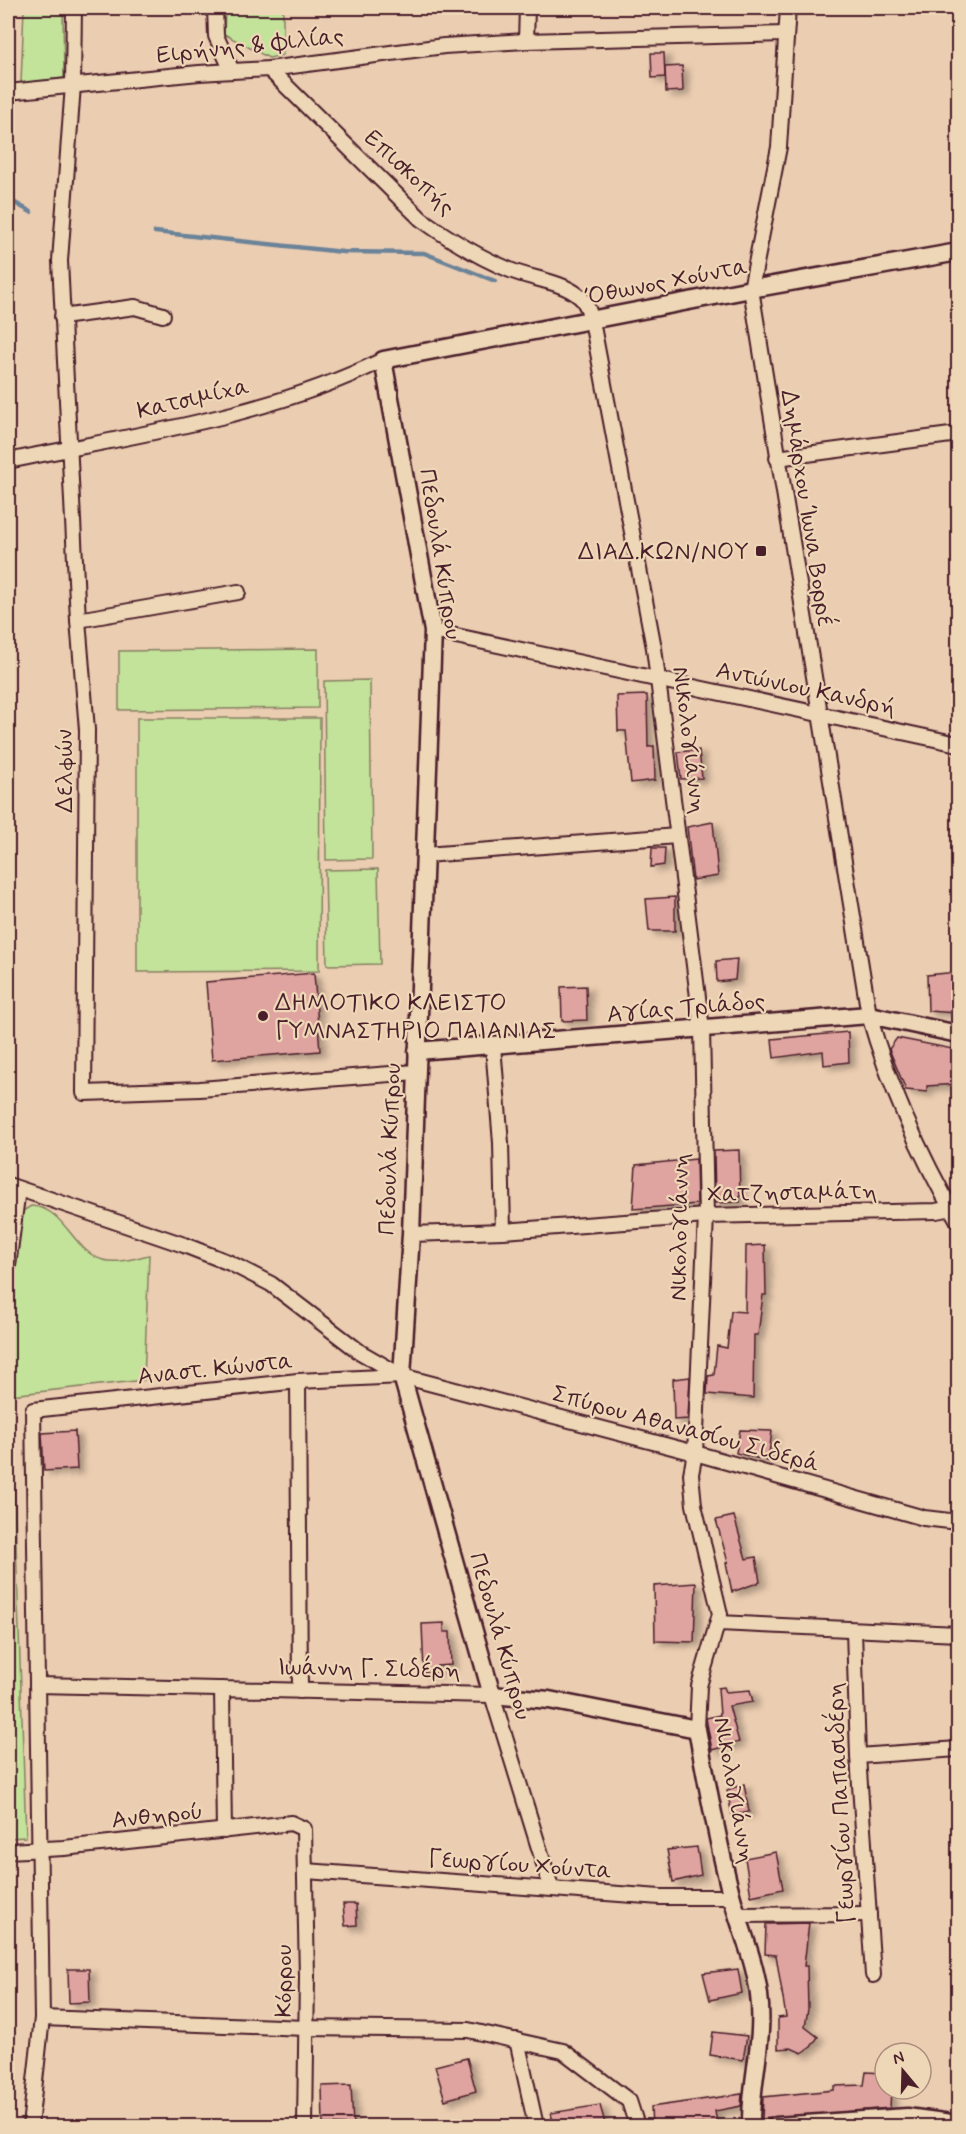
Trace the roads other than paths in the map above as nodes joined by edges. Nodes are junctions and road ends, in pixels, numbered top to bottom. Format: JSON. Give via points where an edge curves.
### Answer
{"nodes":[{"id":1,"x":74,"y":8,"type":"edge"},
{"id":2,"x":214,"y":8,"type":"edge"},
{"id":3,"x":528,"y":8,"type":"edge"},
{"id":4,"x":790,"y":8,"type":"edge"},
{"id":5,"x":785,"y":34,"type":"junction"},
{"id":6,"x":526,"y":41,"type":"junction"},
{"id":7,"x":269,"y":69,"type":"junction"},
{"id":8,"x":232,"y":71,"type":"junction"},
{"id":9,"x":73,"y":85,"type":"junction"},
{"id":10,"x":8,"y":92,"type":"edge"},
{"id":11,"x":958,"y":252,"type":"edge"},
{"id":12,"x":751,"y":289,"type":"junction"},
{"id":13,"x":163,"y":315,"type":"dead end"},
{"id":14,"x":62,"y":317,"type":"junction"},
{"id":15,"x":592,"y":321,"type":"junction"},
{"id":16,"x":383,"y":360,"type":"junction"},
{"id":17,"x":958,"y":434,"type":"edge"},
{"id":18,"x":68,"y":448,"type":"junction"},
{"id":19,"x":777,"y":458,"type":"junction"},
{"id":20,"x":8,"y":461,"type":"edge"},
{"id":21,"x":238,"y":592,"type":"dead end"},
{"id":22,"x":78,"y":620,"type":"junction"},
{"id":23,"x":433,"y":631,"type":"junction"},
{"id":24,"x":658,"y":680,"type":"junction"},
{"id":25,"x":819,"y":714,"type":"junction"},
{"id":26,"x":958,"y":744,"type":"edge"},
{"id":27,"x":677,"y":836,"type":"junction"},
{"id":28,"x":425,"y":855,"type":"junction"},
{"id":29,"x":869,"y":1015,"type":"junction"},
{"id":30,"x":702,"y":1029,"type":"junction"},
{"id":31,"x":958,"y":1034,"type":"edge"},
{"id":32,"x":493,"y":1046,"type":"junction"},
{"id":33,"x":417,"y":1051,"type":"junction"},
{"id":34,"x":416,"y":1072,"type":"junction"},
{"id":35,"x":13,"y":1187,"type":"edge"},
{"id":36,"x":956,"y":1212,"type":"edge"},
{"id":37,"x":706,"y":1216,"type":"junction"},
{"id":38,"x":503,"y":1231,"type":"junction"},
{"id":39,"x":411,"y":1234,"type":"junction"},
{"id":40,"x":8,"y":1266,"type":"edge"},
{"id":41,"x":402,"y":1376,"type":"junction"},
{"id":42,"x":298,"y":1381,"type":"junction"},
{"id":43,"x":695,"y":1453,"type":"junction"},
{"id":44,"x":958,"y":1522,"type":"edge"},
{"id":45,"x":719,"y":1623,"type":"junction"},
{"id":46,"x":854,"y":1630,"type":"junction"},
{"id":47,"x":958,"y":1634,"type":"edge"},
{"id":48,"x":37,"y":1685,"type":"junction"},
{"id":49,"x":222,"y":1689,"type":"junction"},
{"id":50,"x":300,"y":1691,"type":"junction"},
{"id":51,"x":492,"y":1695,"type":"junction"},
{"id":52,"x":697,"y":1729,"type":"junction"},
{"id":53,"x":958,"y":1749,"type":"edge"},
{"id":54,"x":858,"y":1756,"type":"junction"},
{"id":55,"x":224,"y":1830,"type":"junction"},
{"id":56,"x":306,"y":1835,"type":"joint"},
{"id":57,"x":39,"y":1849,"type":"junction"},
{"id":58,"x":8,"y":1851,"type":"edge"},
{"id":59,"x":306,"y":1871,"type":"junction"},
{"id":60,"x":551,"y":1887,"type":"junction"},
{"id":61,"x":732,"y":1897,"type":"junction"},
{"id":62,"x":869,"y":1914,"type":"junction"},
{"id":63,"x":738,"y":1915,"type":"junction"},
{"id":64,"x":873,"y":1974,"type":"dead end"},
{"id":65,"x":42,"y":2018,"type":"junction"},
{"id":66,"x":306,"y":2028,"type":"junction"},
{"id":67,"x":517,"y":2040,"type":"junction"},
{"id":68,"x":958,"y":2124,"type":"edge"},
{"id":69,"x":30,"y":2127,"type":"edge"},
{"id":70,"x":305,"y":2127,"type":"edge"},
{"id":71,"x":536,"y":2127,"type":"edge"},
{"id":72,"x":638,"y":2127,"type":"edge"},
{"id":73,"x":751,"y":2127,"type":"edge"},
{"id":74,"x":776,"y":2127,"type":"edge"}],
"edges":[{"from":1,"to":9,"type":"street","name":"Δελφών"},
{"from":2,"to":8,"type":"street","via":[[216,36]]},
{"from":3,"to":6,"type":"street"},
{"from":4,"to":5,"type":"street","name":"Δημάρχου Ίωνα Βορρέ"},
{"from":5,"to":6,"type":"street","name":"Ειρήνης & Φιλίας"},
{"from":5,"to":12,"type":"street","name":"Δημάρχου Ίωνα Βορρέ","via":[[779,147]]},
{"from":6,"to":7,"type":"street","name":"Ειρήνης & Φιλίας","via":[[444,46]]},
{"from":7,"to":8,"type":"street","name":"Ειρήνης & Φιλίας"},
{"from":7,"to":15,"type":"street","name":"Επισκοπής","via":[[421,219],[486,259],[571,291],[585,303]]},
{"from":8,"to":9,"type":"street","name":"Ειρήνης & Φιλίας"},
{"from":9,"to":10,"type":"street","name":"Ειρήνης & Φιλίας"},
{"from":9,"to":14,"type":"street","name":"Δελφών","via":[[60,239]]},
{"from":11,"to":12,"type":"street","name":"Όθωνος Χούντα"},
{"from":12,"to":15,"type":"street","name":"Όθωνος Χούντα"},
{"from":12,"to":19,"type":"street","name":"Δημάρχου Ίωνα Βορρέ"},
{"from":13,"to":14,"type":"street","via":[[135,307]]},
{"from":14,"to":18,"type":"street","name":"Δελφών"},
{"from":15,"to":16,"type":"street","name":"Όθωνος Χούντα"},
{"from":15,"to":24,"type":"street","name":"Νικολογιάννη"},
{"from":16,"to":18,"type":"street","name":"Κατσιμίχα","via":[[317,389],[264,406]]},
{"from":16,"to":23,"type":"street","name":"Πεδουλά Κύπρου"},
{"from":17,"to":19,"type":"street"},
{"from":18,"to":20,"type":"street","name":"Κατσιμίχα"},
{"from":18,"to":22,"type":"street","name":"Δελφών"},
{"from":19,"to":25,"type":"street","name":"Δημάρχου Ίωνα Βορρέ"},
{"from":21,"to":22,"type":"street"},
{"from":22,"to":34,"type":"street","name":"Δελφών","via":[[87,730],[84,1093],[200,1089]]},
{"from":23,"to":24,"type":"street","name":"Αντώνιου Κανδρή"},
{"from":23,"to":28,"type":"street","name":"Πεδουλά Κύπρου"},
{"from":24,"to":25,"type":"street","name":"Αντώνιου Κανδρή"},
{"from":24,"to":27,"type":"street","name":"Νικολογιάννη"},
{"from":25,"to":26,"type":"street","name":"Αντώνιου Κανδρή"},
{"from":25,"to":29,"type":"street","name":"Δημάρχου Ίωνα Βορρέ"},
{"from":27,"to":28,"type":"street"},
{"from":27,"to":30,"type":"street","name":"Νικολογιάννη"},
{"from":28,"to":33,"type":"street","name":"Πεδουλά Κύπρου"},
{"from":29,"to":30,"type":"street","name":"Αγίας Τριάδος"},
{"from":29,"to":31,"type":"street","name":"Αγίας Τριάδος"},
{"from":29,"to":36,"type":"street","name":"Δημάρχου Ίωνα Βορρέ","via":[[880,1054],[912,1130]]},
{"from":30,"to":32,"type":"street","name":"Αγίας Τριάδος"},
{"from":30,"to":37,"type":"street","name":"Νικολογιάννη"},
{"from":32,"to":33,"type":"street","name":"Αγίας Τριάδος"},
{"from":32,"to":38,"type":"street"},
{"from":33,"to":34,"type":"street","name":"Πεδουλά Κύπρου"},
{"from":34,"to":39,"type":"street","name":"Πεδουλά Κύπρου"},
{"from":35,"to":40,"type":"street"},
{"from":35,"to":41,"type":"street","via":[[230,1263],[271,1284],[360,1352]]},
{"from":36,"to":37,"type":"street","name":"Χατζησταμάτη"},
{"from":37,"to":38,"type":"street","name":"Χατζησταμάτη"},
{"from":37,"to":43,"type":"street","name":"Νικολογιάννη"},
{"from":38,"to":39,"type":"street","name":"Χατζησταμάτη"},
{"from":39,"to":41,"type":"street","name":"Πεδουλά Κύπρου"},
{"from":41,"to":42,"type":"street","name":"Αναστ. Κώνστα"},
{"from":41,"to":43,"type":"street","name":"Σπύρου Αθανασίου Σιδερά"},
{"from":41,"to":51,"type":"street","name":"Πεδουλά Κύπρου"},
{"from":42,"to":48,"type":"street","name":"Αναστ. Κώνστα","via":[[33,1410]]},
{"from":42,"to":50,"type":"street"},
{"from":43,"to":44,"type":"street","name":"Σπύρου Αθανασίου Σιδερά","via":[[924,1518]]},
{"from":43,"to":45,"type":"street","name":"Νικολογιάννη","via":[[691,1474],[694,1505],[719,1604]]},
{"from":45,"to":46,"type":"street"},
{"from":45,"to":52,"type":"street","name":"Νικολογιάννη","via":[[699,1686]]},
{"from":46,"to":47,"type":"street"},
{"from":46,"to":54,"type":"street","name":"Γεωργίου Παπασιδέρη"},
{"from":48,"to":49,"type":"street","name":"Ιωάννη Γ. Σιδέρη"},
{"from":48,"to":57,"type":"street"},
{"from":49,"to":50,"type":"street","name":"Ιωάννη Γ. Σιδέρη"},
{"from":49,"to":55,"type":"street"},
{"from":50,"to":51,"type":"street","name":"Ιωάννη Γ. Σιδέρη"},
{"from":51,"to":52,"type":"street","name":"Ιωάννη Γ. Σιδέρη","via":[[549,1700]]},
{"from":51,"to":60,"type":"street","name":"Πεδουλά Κύπρου"},
{"from":52,"to":61,"type":"street","name":"Νικολογιάννη"},
{"from":53,"to":54,"type":"street"},
{"from":54,"to":62,"type":"street","name":"Γεωργίου Παπασιδέρη"},
{"from":55,"to":56,"type":"street","name":"Ανθηρού","via":[[291,1823],[299,1825]]},
{"from":55,"to":57,"type":"street","name":"Ανθηρού"},
{"from":56,"to":59,"type":"street","name":"Κόρρου"},
{"from":57,"to":58,"type":"street","name":"Ανθηρού"},
{"from":57,"to":65,"type":"street"},
{"from":59,"to":60,"type":"street","name":"Γεωργίου Χούντα"},
{"from":59,"to":66,"type":"street","name":"Κόρρου"},
{"from":60,"to":61,"type":"street","name":"Γεωργίου Χούντα","via":[[682,1898]]},
{"from":61,"to":63,"type":"street","name":"Νικολογιάννη"},
{"from":62,"to":63,"type":"street"},
{"from":62,"to":64,"type":"street","name":"Γεωργίου Παπασιδέρη"},
{"from":63,"to":73,"type":"street","name":"Νικολογιάννη","via":[[760,1998]]},
{"from":65,"to":66,"type":"street"},
{"from":65,"to":69,"type":"street"},
{"from":66,"to":67,"type":"street","via":[[468,2030]]},
{"from":66,"to":70,"type":"street","name":"Κόρρου"},
{"from":67,"to":71,"type":"street"},
{"from":67,"to":72,"type":"street","via":[[563,2051],[595,2074],[629,2101]]},
{"from":68,"to":74,"type":"street","via":[[907,2117]]}]}
